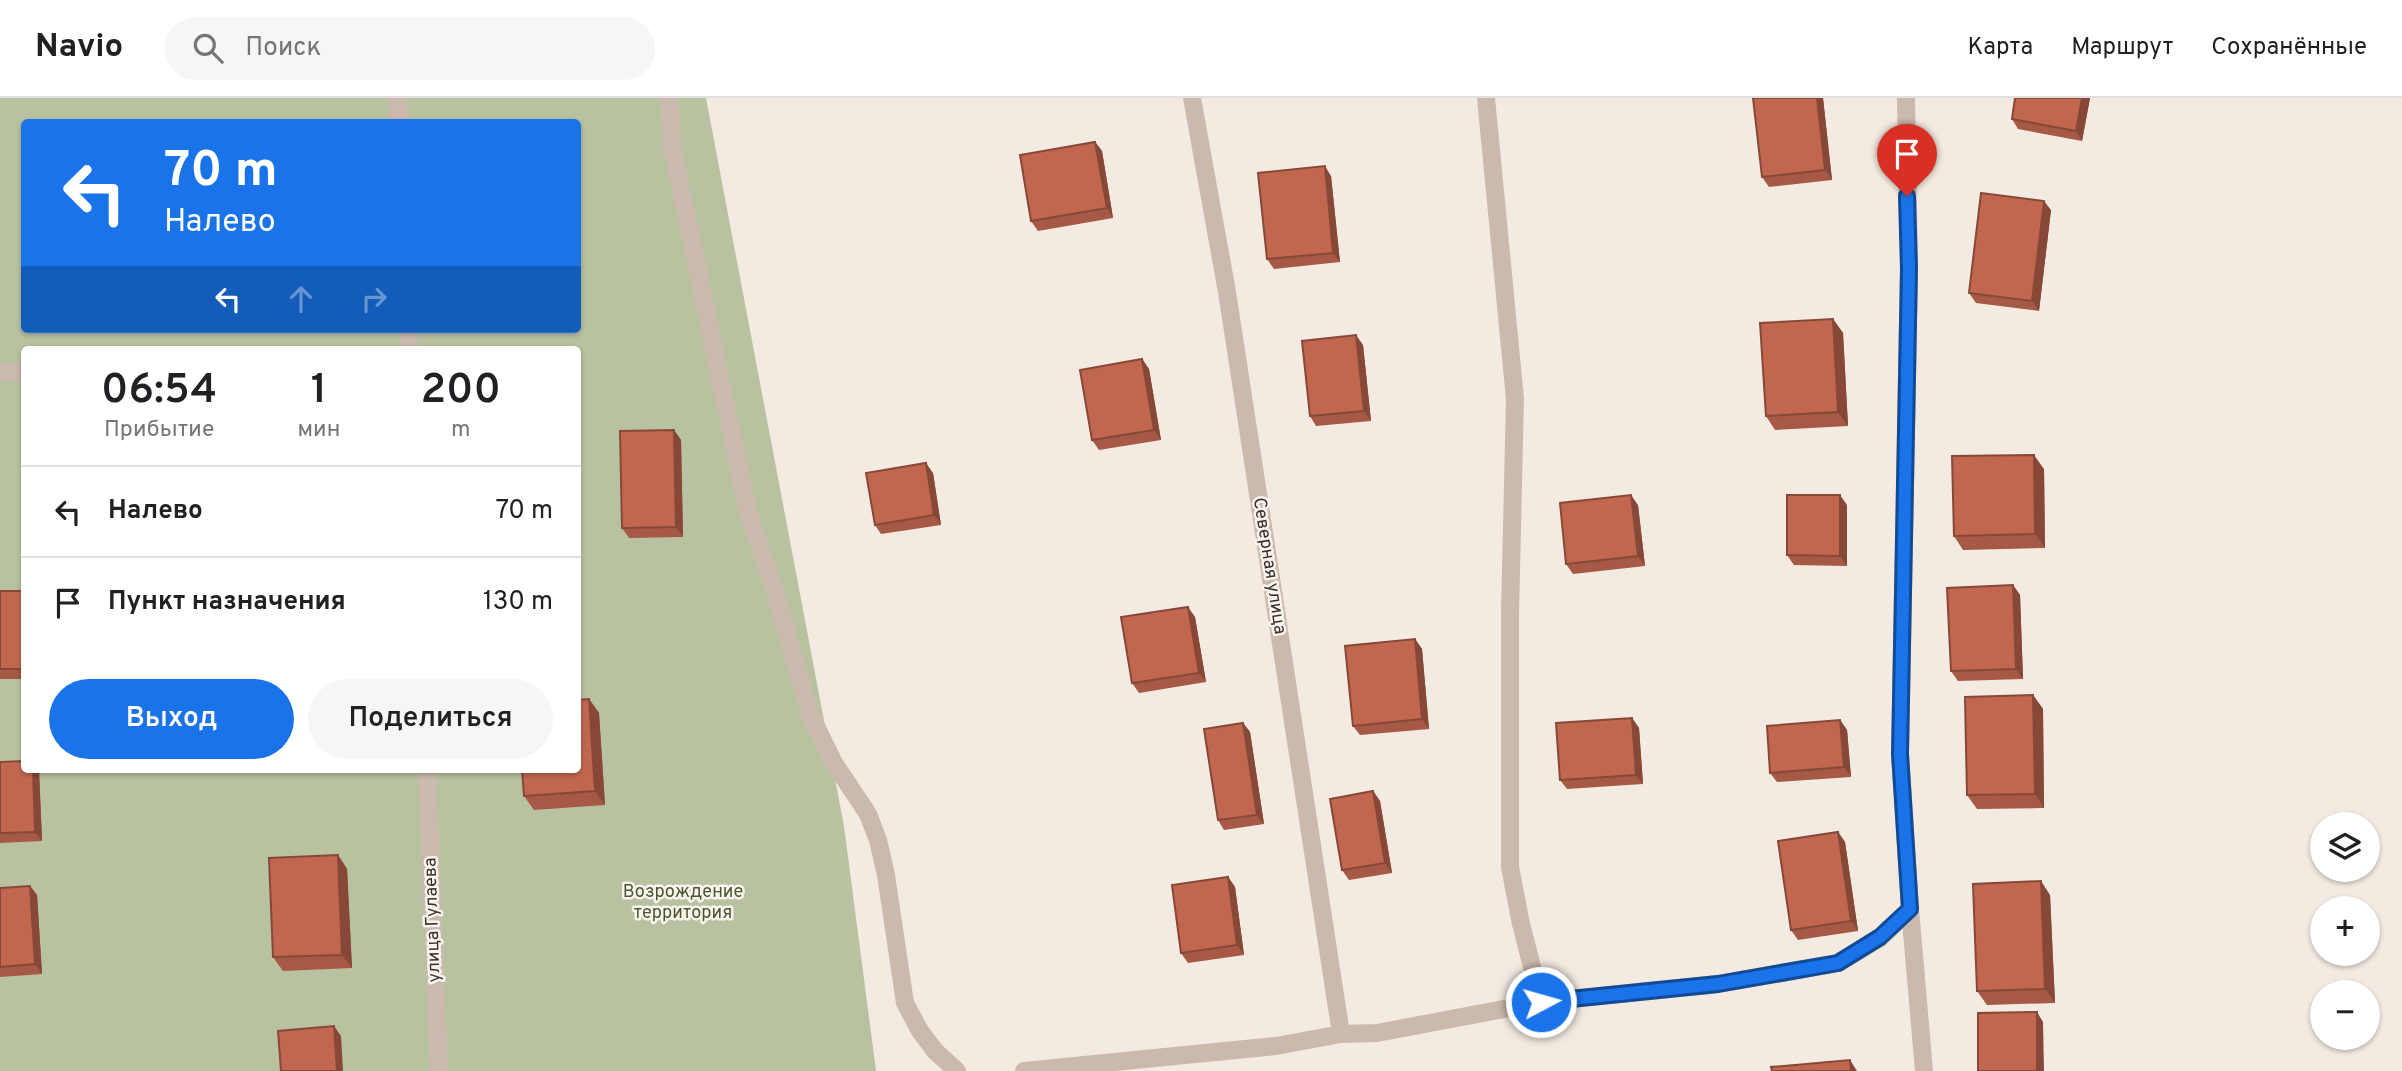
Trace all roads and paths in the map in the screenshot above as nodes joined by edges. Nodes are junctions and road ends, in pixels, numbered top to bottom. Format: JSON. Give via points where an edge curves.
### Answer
{"nodes":[{"id":1,"x":398,"y":98,"type":"edge"},
{"id":2,"x":669,"y":98,"type":"edge"},
{"id":3,"x":1192,"y":98,"type":"edge"},
{"id":4,"x":1486,"y":98,"type":"edge"},
{"id":5,"x":1906,"y":98,"type":"edge"},
{"id":6,"x":399,"y":119,"type":"edge"},
{"id":7,"x":21,"y":372,"type":"edge"},
{"id":8,"x":0,"y":373,"type":"edge"},
{"id":9,"x":427,"y":773,"type":"edge"},
{"id":10,"x":1910,"y":909,"type":"junction"},
{"id":11,"x":1541,"y":1002,"type":"junction"},
{"id":12,"x":1341,"y":1034,"type":"junction"},
{"id":13,"x":439,"y":1071,"type":"edge"},
{"id":14,"x":957,"y":1071,"type":"edge"},
{"id":15,"x":1024,"y":1071,"type":"edge"},
{"id":16,"x":1924,"y":1071,"type":"edge"}],
"edges":[{"from":1,"to":6,"type":"street"},
{"from":2,"to":14,"type":"street","via":[[672,146],[748,512],[810,714],[878,839],[905,1003],[935,1051]]},
{"from":3,"to":12,"type":"street","name":"Северная улица","via":[[1227,292]]},
{"from":4,"to":11,"type":"street","via":[[1515,399],[1510,867]]},
{"from":5,"to":10,"type":"street","via":[[1909,269],[1900,754]]},
{"from":7,"to":8,"type":"street"},
{"from":9,"to":13,"type":"street","name":"улица Гулаева"},
{"from":10,"to":11,"type":"street","via":[[1880,937],[1838,963],[1718,984]]},
{"from":10,"to":16,"type":"street"},
{"from":11,"to":12,"type":"street","via":[[1377,1033]]},
{"from":12,"to":15,"type":"street","via":[[1276,1046]]}]}
